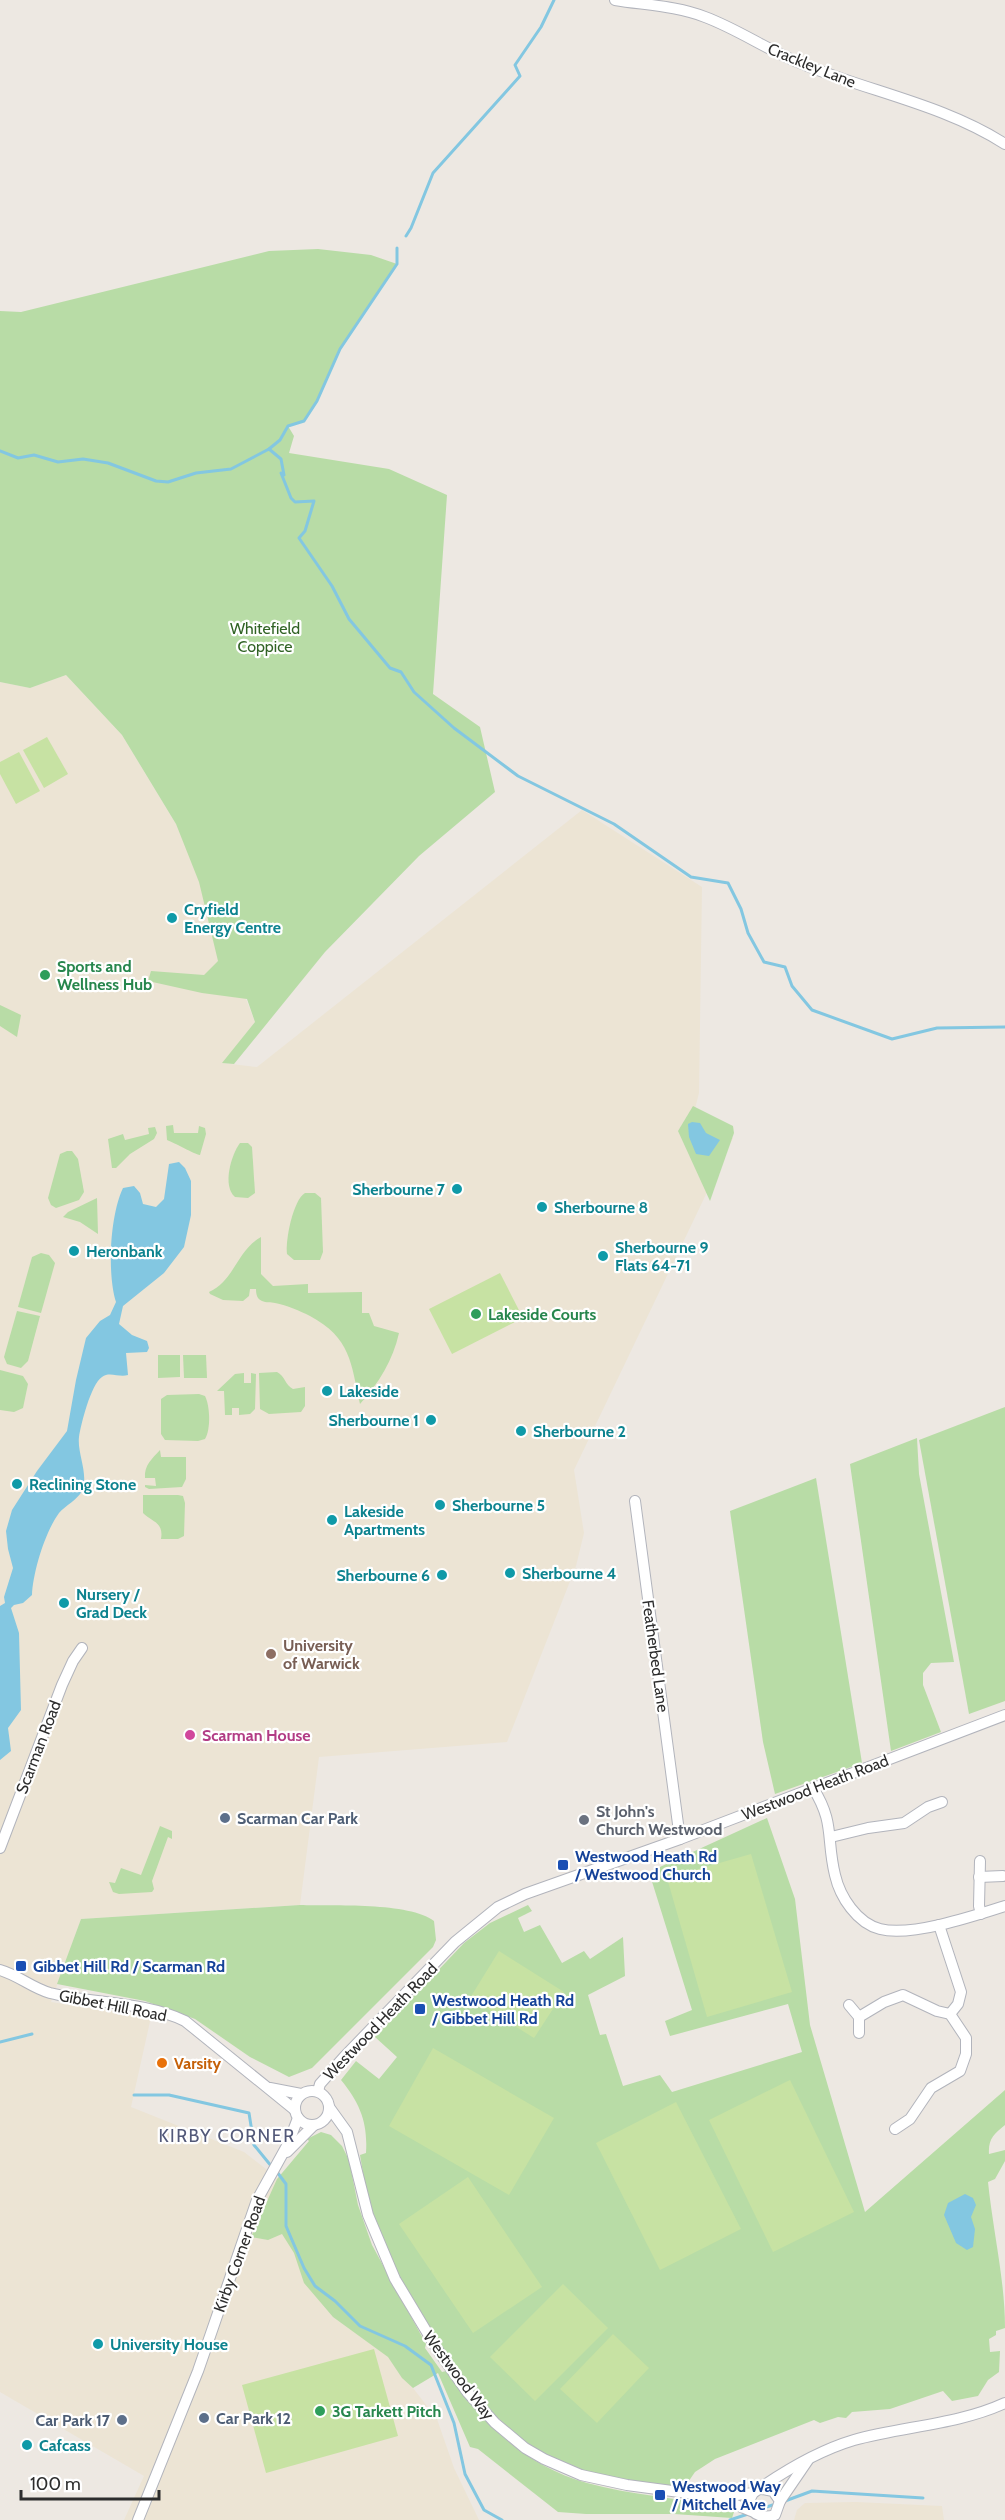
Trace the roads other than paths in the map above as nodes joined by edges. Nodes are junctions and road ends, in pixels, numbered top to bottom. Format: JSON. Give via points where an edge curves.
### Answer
{"nodes":[{"id":1,"x":615,"y":0,"type":"edge"},
{"id":2,"x":1005,"y":144,"type":"edge"},
{"id":3,"x":635,"y":1501,"type":"dead end"},
{"id":4,"x":82,"y":1648,"type":"dead end"},
{"id":5,"x":1005,"y":1715,"type":"edge"},
{"id":6,"x":813,"y":1788,"type":"junction"},
{"id":7,"x":942,"y":1802,"type":"dead end"},
{"id":8,"x":831,"y":1837,"type":"junction"},
{"id":9,"x":680,"y":1839,"type":"junction"},
{"id":10,"x":0,"y":1848,"type":"edge"},
{"id":11,"x":980,"y":1861,"type":"dead end"},
{"id":12,"x":1003,"y":1876,"type":"dead end"},
{"id":13,"x":979,"y":1877,"type":"junction"},
{"id":14,"x":1005,"y":1906,"type":"edge"},
{"id":15,"x":981,"y":1914,"type":"junction"},
{"id":16,"x":939,"y":1925,"type":"junction"},
{"id":17,"x":0,"y":1962,"type":"edge"},
{"id":18,"x":4,"y":1971,"type":"edge"},
{"id":19,"x":849,"y":2005,"type":"dead end"},
{"id":20,"x":950,"y":2014,"type":"junction"},
{"id":21,"x":859,"y":2017,"type":"junction"},
{"id":22,"x":859,"y":2033,"type":"dead end"},
{"id":23,"x":270,"y":2088,"type":"junction"},
{"id":24,"x":318,"y":2091,"type":"junction"},
{"id":25,"x":301,"y":2094,"type":"junction"},
{"id":26,"x":329,"y":2107,"type":"junction"},
{"id":27,"x":296,"y":2114,"type":"junction"},
{"id":28,"x":317,"y":2124,"type":"junction"},
{"id":29,"x":895,"y":2129,"type":"dead end"},
{"id":30,"x":349,"y":2141,"type":"junction"},
{"id":31,"x":280,"y":2160,"type":"junction"},
{"id":32,"x":1005,"y":2403,"type":"edge"},
{"id":33,"x":810,"y":2457,"type":"junction"},
{"id":34,"x":758,"y":2491,"type":"junction"},
{"id":35,"x":717,"y":2497,"type":"junction"},
{"id":36,"x":780,"y":2501,"type":"junction"},
{"id":37,"x":754,"y":2516,"type":"edge"},
{"id":38,"x":775,"y":2517,"type":"edge"},
{"id":39,"x":138,"y":2520,"type":"edge"}],
"edges":[{"from":1,"to":2,"type":"street","name":"Crackley Lane","via":[[704,16],[804,65],[948,115]]},
{"from":3,"to":9,"type":"street","name":"Featherbed Lane","via":[[673,1813]]},
{"from":4,"to":10,"type":"street","name":"Scarman Road","via":[[54,1705]]},
{"from":5,"to":6,"type":"street","name":"Westwood Heath Road"},
{"from":6,"to":8,"type":"street","via":[[823,1804]]},
{"from":6,"to":9,"type":"street","name":"Westwood Heath Road"},
{"from":7,"to":8,"type":"street","via":[[928,1806],[904,1823]]},
{"from":8,"to":16,"type":"street","via":[[835,1876],[849,1907],[864,1920],[879,1929],[901,1931]]},
{"from":9,"to":24,"type":"street","name":"Westwood Heath Road","via":[[498,1907],[455,1942],[344,2057]]},
{"from":11,"to":13,"type":"street"},
{"from":12,"to":13,"type":"street"},
{"from":13,"to":15,"type":"street"},
{"from":14,"to":15,"type":"street"},
{"from":15,"to":16,"type":"street"},
{"from":16,"to":20,"type":"street","via":[[961,1992]]},
{"from":17,"to":18,"type":"street","name":"Gibbet Hill Road"},
{"from":18,"to":23,"type":"street","name":"Gibbet Hill Road","via":[[50,1993],[174,2016]]},
{"from":19,"to":21,"type":"street"},
{"from":20,"to":21,"type":"street","via":[[903,1995]]},
{"from":20,"to":29,"type":"street","via":[[966,2038],[966,2055],[960,2071],[931,2088],[910,2118]]},
{"from":21,"to":22,"type":"street"},
{"from":23,"to":25,"type":"street","name":"Gibbet Hill Road"},
{"from":23,"to":27,"type":"street","name":"Gibbet Hill Road"},
{"from":24,"to":25,"type":"street"},
{"from":24,"to":26,"type":"street","via":[[327,2098]]},
{"from":25,"to":27,"type":"street"},
{"from":26,"to":28,"type":"street","via":[[327,2116]]},
{"from":26,"to":30,"type":"street","name":"Westwood Way","via":[[342,2122]]},
{"from":27,"to":28,"type":"street","via":[[302,2122]]},
{"from":27,"to":31,"type":"street","name":"Kirby Corner Road"},
{"from":28,"to":30,"type":"street","via":[[336,2127]]},
{"from":28,"to":31,"type":"street","name":"Kirby Corner Road"},
{"from":30,"to":35,"type":"street","name":"Westwood Way","via":[[368,2215],[395,2278],[437,2349],[495,2423],[535,2454],[581,2475]]},
{"from":31,"to":39,"type":"street","name":"Kirby Corner Road","via":[[243,2235],[194,2382]]},
{"from":32,"to":33,"type":"street","name":"Westwood Way","via":[[966,2418],[854,2440]]},
{"from":33,"to":34,"type":"street","name":"Westwood Way"},
{"from":33,"to":36,"type":"street"},
{"from":34,"to":35,"type":"street","name":"Westwood Way"},
{"from":34,"to":36,"type":"street","via":[[773,2491]]},
{"from":34,"to":37,"type":"street","via":[[749,2503]]},
{"from":35,"to":37,"type":"street","name":"Westwood Way"},
{"from":36,"to":38,"type":"street"},
{"from":37,"to":38,"type":"street","via":[[765,2520]]}]}
